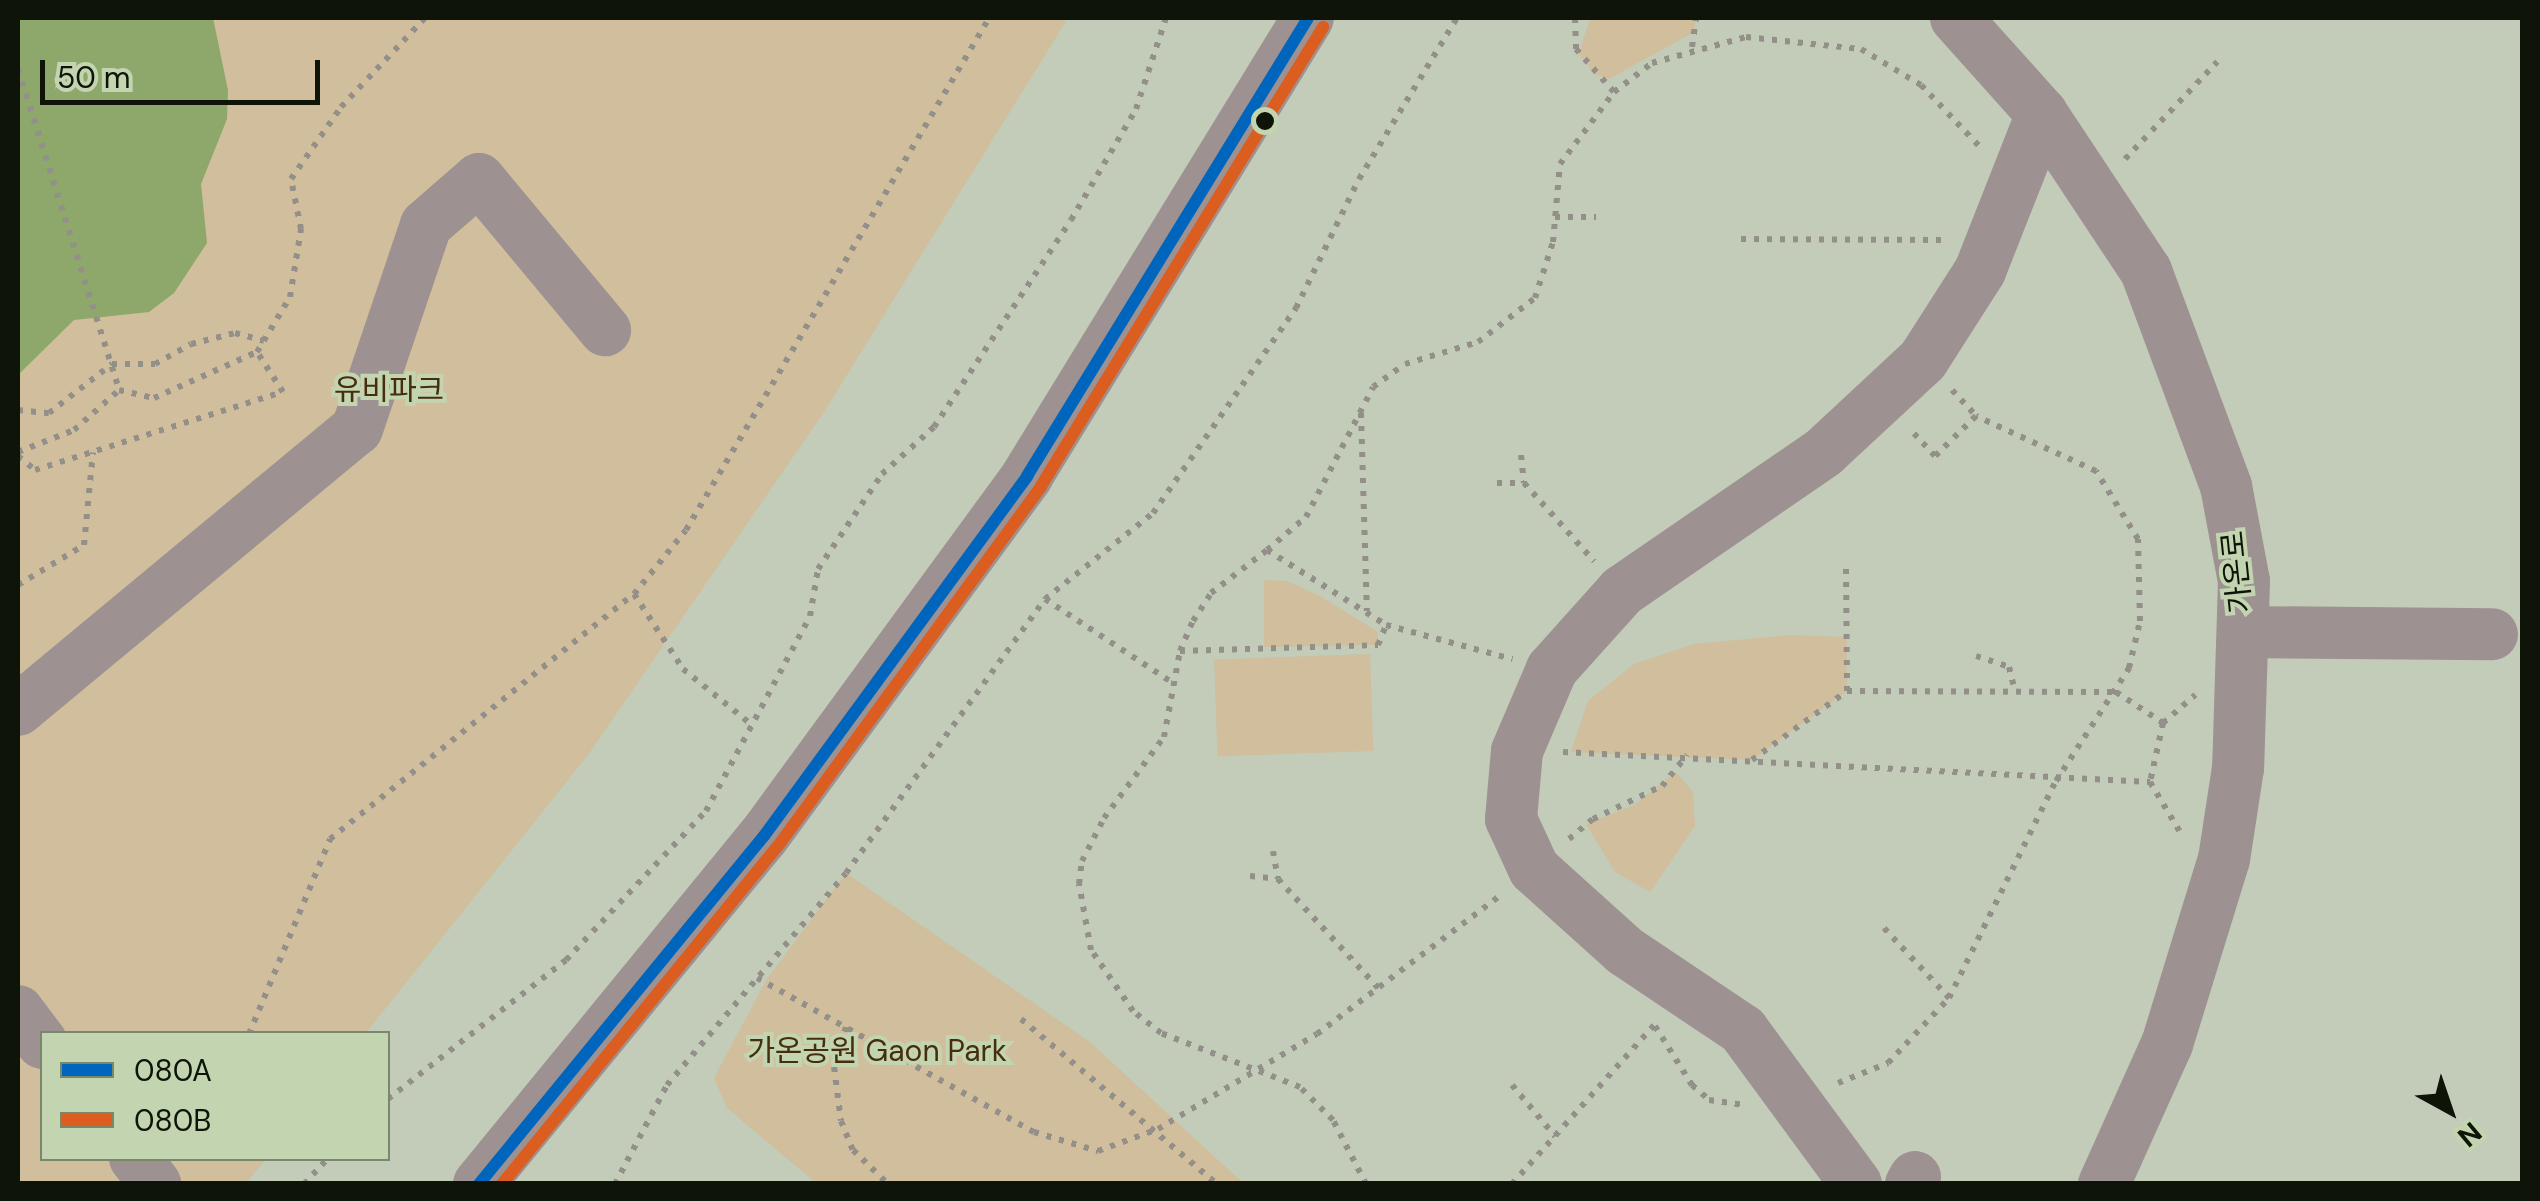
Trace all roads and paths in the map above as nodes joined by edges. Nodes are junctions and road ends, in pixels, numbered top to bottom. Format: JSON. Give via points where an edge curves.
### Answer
{"nodes":[{"id":1,"x":425,"y":18,"type":"edge"},
{"id":2,"x":1166,"y":18,"type":"edge"},
{"id":3,"x":1308,"y":18,"type":"edge"},
{"id":4,"x":1456,"y":18,"type":"edge"},
{"id":5,"x":1575,"y":18,"type":"edge"},
{"id":6,"x":1696,"y":18,"type":"edge"},
{"id":7,"x":1956,"y":18,"type":"edge"},
{"id":8,"x":986,"y":19,"type":"edge"},
{"id":9,"x":1692,"y":47,"type":"junction"},
{"id":10,"x":2217,"y":62,"type":"dead end"},
{"id":11,"x":18,"y":69,"type":"edge"},
{"id":12,"x":1614,"y":92,"type":"junction"},
{"id":13,"x":2042,"y":114,"type":"junction"},
{"id":14,"x":2093,"y":192,"type":"junction"},
{"id":15,"x":2015,"y":194,"type":"junction"},
{"id":16,"x":1555,"y":216,"type":"junction"},
{"id":17,"x":1596,"y":216,"type":"dead end"},
{"id":18,"x":1741,"y":240,"type":"dead end"},
{"id":19,"x":1992,"y":240,"type":"junction"},
{"id":20,"x":605,"y":330,"type":"dead end"},
{"id":21,"x":264,"y":341,"type":"junction"},
{"id":22,"x":257,"y":352,"type":"junction"},
{"id":23,"x":112,"y":364,"type":"junction"},
{"id":24,"x":120,"y":390,"type":"junction"},
{"id":25,"x":18,"y":410,"type":"edge"},
{"id":26,"x":1361,"y":410,"type":"junction"},
{"id":27,"x":93,"y":452,"type":"junction"},
{"id":28,"x":18,"y":454,"type":"edge"},
{"id":29,"x":1521,"y":455,"type":"dead end"},
{"id":30,"x":1935,"y":456,"type":"dead end"},
{"id":31,"x":1497,"y":483,"type":"dead end"},
{"id":32,"x":1524,"y":483,"type":"junction"},
{"id":33,"x":1266,"y":550,"type":"junction"},
{"id":34,"x":1846,"y":569,"type":"dead end"},
{"id":35,"x":18,"y":585,"type":"edge"},
{"id":36,"x":1622,"y":591,"type":"junction"},
{"id":37,"x":634,"y":594,"type":"junction"},
{"id":38,"x":1045,"y":599,"type":"junction"},
{"id":39,"x":1367,"y":611,"type":"dead end"},
{"id":40,"x":1386,"y":625,"type":"junction"},
{"id":41,"x":2242,"y":632,"type":"junction"},
{"id":42,"x":2492,"y":634,"type":"dead end"},
{"id":43,"x":1180,"y":652,"type":"junction"},
{"id":44,"x":1976,"y":656,"type":"dead end"},
{"id":45,"x":1552,"y":669,"type":"junction"},
{"id":46,"x":1172,"y":682,"type":"junction"},
{"id":47,"x":1847,"y":691,"type":"junction"},
{"id":48,"x":2016,"y":692,"type":"junction"},
{"id":49,"x":2116,"y":692,"type":"junction"},
{"id":50,"x":18,"y":710,"type":"edge"},
{"id":51,"x":752,"y":724,"type":"junction"},
{"id":52,"x":1517,"y":750,"type":"junction"},
{"id":53,"x":1688,"y":755,"type":"junction"},
{"id":54,"x":1752,"y":760,"type":"junction"},
{"id":55,"x":2056,"y":781,"type":"junction"},
{"id":56,"x":2150,"y":782,"type":"junction"},
{"id":57,"x":1274,"y":851,"type":"dead end"},
{"id":58,"x":2224,"y":859,"type":"junction"},
{"id":59,"x":1534,"y":869,"type":"junction"},
{"id":60,"x":1250,"y":876,"type":"dead end"},
{"id":61,"x":1278,"y":878,"type":"junction"},
{"id":62,"x":1884,"y":928,"type":"dead end"},
{"id":63,"x":757,"y":978,"type":"junction"},
{"id":64,"x":1380,"y":991,"type":"junction"},
{"id":65,"x":1948,"y":998,"type":"junction"},
{"id":66,"x":1672,"y":1008,"type":"junction"},
{"id":67,"x":18,"y":1011,"type":"edge"},
{"id":68,"x":1021,"y":1019,"type":"dead end"},
{"id":69,"x":846,"y":1027,"type":"junction"},
{"id":70,"x":250,"y":1031,"type":"edge"},
{"id":71,"x":40,"y":1040,"type":"edge"},
{"id":72,"x":1248,"y":1072,"type":"junction"},
{"id":73,"x":1512,"y":1085,"type":"dead end"},
{"id":74,"x":390,"y":1097,"type":"edge"},
{"id":75,"x":1792,"y":1097,"type":"junction"},
{"id":76,"x":1158,"y":1129,"type":"junction"},
{"id":77,"x":1554,"y":1136,"type":"junction"},
{"id":78,"x":137,"y":1161,"type":"edge"},
{"id":79,"x":325,"y":1161,"type":"edge"},
{"id":80,"x":155,"y":1184,"type":"edge"},
{"id":81,"x":304,"y":1184,"type":"edge"},
{"id":82,"x":480,"y":1184,"type":"edge"},
{"id":83,"x":615,"y":1184,"type":"edge"},
{"id":84,"x":888,"y":1184,"type":"edge"},
{"id":85,"x":1217,"y":1184,"type":"edge"},
{"id":86,"x":1366,"y":1184,"type":"edge"},
{"id":87,"x":1512,"y":1184,"type":"edge"},
{"id":88,"x":1856,"y":1184,"type":"edge"},
{"id":89,"x":2104,"y":1184,"type":"edge"}],
"edges":[{"from":1,"to":21,"type":"path","via":[[340,107],[291,179],[302,229],[293,280]]},
{"from":2,"to":51,"type":"path","via":[[1136,108],[1072,220],[934,427],[882,474],[818,569],[810,616]]},
{"from":3,"to":82,"type":"street","via":[[1026,476],[764,836]]},
{"from":4,"to":38,"type":"path","via":[[1359,179],[1296,308],[1153,513]]},
{"from":5,"to":12,"type":"path","via":[[1576,49]]},
{"from":6,"to":9,"type":"path"},
{"from":7,"to":13,"type":"street","name":"가온로"},
{"from":8,"to":37,"type":"path","via":[[686,530]]},
{"from":9,"to":12,"type":"path","via":[[1652,63]]},
{"from":9,"to":15,"type":"path","via":[[1746,37],[1860,48],[1944,106]]},
{"from":10,"to":14,"type":"path"},
{"from":11,"to":23,"type":"path"},
{"from":12,"to":16,"type":"path","via":[[1560,164]]},
{"from":13,"to":14,"type":"street","name":"가온로"},
{"from":13,"to":15,"type":"street"},
{"from":14,"to":41,"type":"street","name":"가온로","via":[[2146,271],[2226,486],[2244,581]]},
{"from":15,"to":19,"type":"street"},
{"from":16,"to":17,"type":"path"},
{"from":16,"to":26,"type":"path","via":[[1535,298],[1478,342],[1404,364],[1373,388]]},
{"from":18,"to":19,"type":"path"},
{"from":19,"to":36,"type":"street","via":[[1936,312],[1923,360],[1839,440]]},
{"from":20,"to":50,"type":"street","via":[[478,179],[426,225],[356,430]]},
{"from":21,"to":22,"type":"path"},
{"from":21,"to":23,"type":"path","via":[[235,333],[191,344],[154,364]]},
{"from":22,"to":24,"type":"path","via":[[154,398]]},
{"from":22,"to":27,"type":"path","via":[[284,392]]},
{"from":23,"to":24,"type":"path"},
{"from":23,"to":25,"type":"path","via":[[49,413]]},
{"from":24,"to":28,"type":"path","via":[[74,430]]},
{"from":26,"to":33,"type":"path","via":[[1306,517]]},
{"from":26,"to":39,"type":"path"},
{"from":27,"to":28,"type":"path","via":[[35,470]]},
{"from":27,"to":35,"type":"path","via":[[84,545]]},
{"from":29,"to":32,"type":"path"},
{"from":30,"to":49,"type":"path","via":[[1976,416],[2096,471],[2120,502],[2138,539],[2143,582],[2140,621]]},
{"from":31,"to":32,"type":"path"},
{"from":32,"to":36,"type":"path"},
{"from":33,"to":40,"type":"path"},
{"from":33,"to":43,"type":"path","via":[[1211,593]]},
{"from":34,"to":47,"type":"path"},
{"from":36,"to":45,"type":"street"},
{"from":37,"to":51,"type":"path","via":[[684,669]]},
{"from":37,"to":70,"type":"path","via":[[330,840]]},
{"from":38,"to":46,"type":"path"},
{"from":38,"to":63,"type":"path","via":[[846,873]]},
{"from":40,"to":43,"type":"path","via":[[1378,644]]},
{"from":40,"to":45,"type":"path"},
{"from":41,"to":42,"type":"street"},
{"from":41,"to":58,"type":"street","name":"가온로","via":[[2238,768]]},
{"from":43,"to":46,"type":"path"},
{"from":44,"to":48,"type":"path","via":[[2009,667]]},
{"from":45,"to":52,"type":"street"},
{"from":46,"to":72,"type":"path","via":[[1164,737],[1104,818],[1082,861],[1086,930],[1109,982],[1133,1011],[1161,1033],[1230,1058]]},
{"from":47,"to":48,"type":"path"},
{"from":47,"to":54,"type":"path"},
{"from":48,"to":49,"type":"path"},
{"from":49,"to":55,"type":"path"},
{"from":49,"to":56,"type":"path","via":[[2162,723]]},
{"from":51,"to":74,"type":"path","via":[[706,811],[566,960]]},
{"from":52,"to":53,"type":"path"},
{"from":52,"to":59,"type":"street","via":[[1511,819]]},
{"from":53,"to":54,"type":"path"},
{"from":53,"to":59,"type":"path","via":[[1662,786],[1594,819]]},
{"from":54,"to":55,"type":"path"},
{"from":55,"to":56,"type":"path"},
{"from":55,"to":65,"type":"path"},
{"from":56,"to":58,"type":"path","via":[[2191,846]]},
{"from":57,"to":61,"type":"path"},
{"from":58,"to":89,"type":"street","name":"가온로","via":[[2166,1044]]},
{"from":59,"to":64,"type":"path"},
{"from":59,"to":66,"type":"street","via":[[1625,951]]},
{"from":60,"to":61,"type":"path"},
{"from":61,"to":64,"type":"path"},
{"from":62,"to":65,"type":"path"},
{"from":63,"to":69,"type":"path"},
{"from":63,"to":83,"type":"path","via":[[666,1085]]},
{"from":64,"to":72,"type":"path"},
{"from":65,"to":75,"type":"path","via":[[1888,1063]]},
{"from":66,"to":75,"type":"street","via":[[1743,1030]]},
{"from":66,"to":75,"type":"path","via":[[1692,1085],[1710,1100],[1741,1106]]},
{"from":66,"to":77,"type":"path"},
{"from":67,"to":71,"type":"street"},
{"from":68,"to":76,"type":"path"},
{"from":69,"to":76,"type":"path","via":[[1034,1132],[1098,1151]]},
{"from":69,"to":84,"type":"path","via":[[834,1067],[841,1121],[852,1150]]},
{"from":72,"to":76,"type":"path"},
{"from":72,"to":86,"type":"path","via":[[1300,1087],[1333,1120]]},
{"from":73,"to":77,"type":"path"},
{"from":75,"to":88,"type":"street"},
{"from":76,"to":85,"type":"path"},
{"from":77,"to":87,"type":"path"},
{"from":78,"to":80,"type":"street"},
{"from":79,"to":81,"type":"path"}]}
